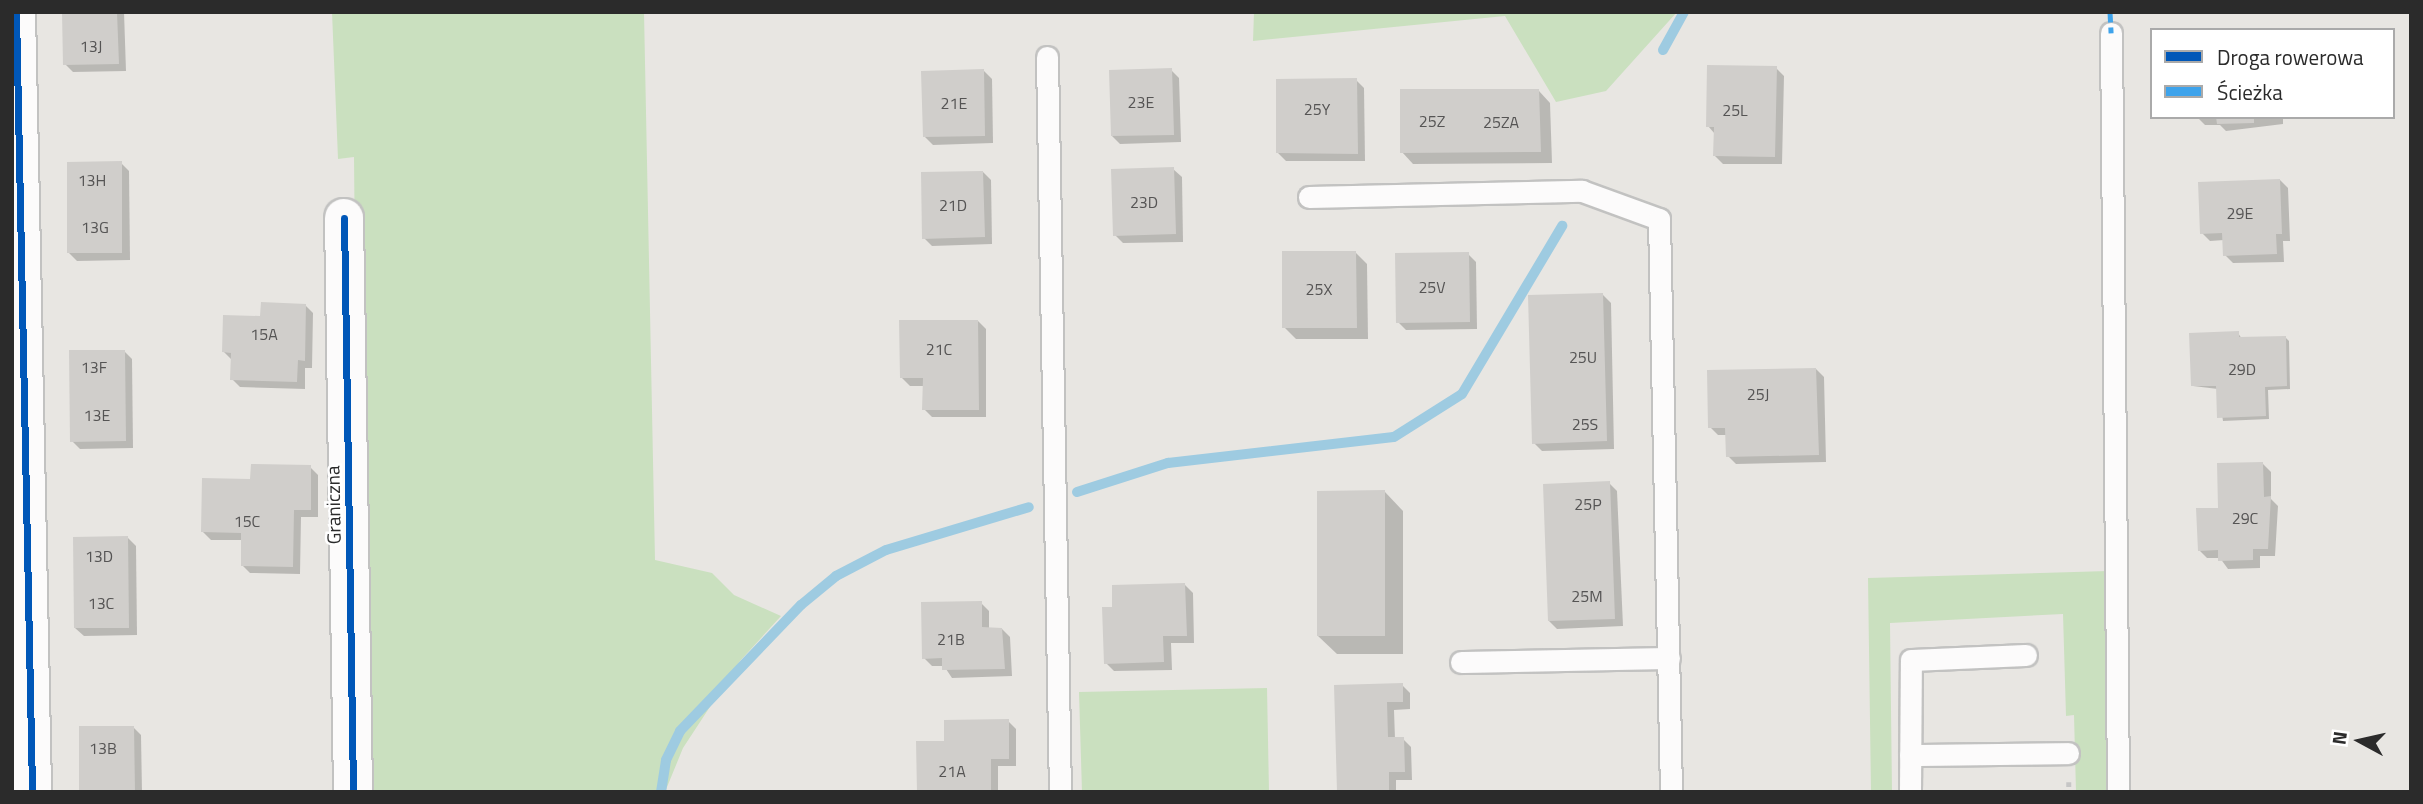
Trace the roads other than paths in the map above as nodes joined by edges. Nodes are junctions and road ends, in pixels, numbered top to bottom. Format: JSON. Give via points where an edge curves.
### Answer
{"nodes":[{"id":1,"x":16,"y":12,"type":"edge"},
{"id":2,"x":2111,"y":33,"type":"dead end"},
{"id":3,"x":1047,"y":57,"type":"dead end"},
{"id":4,"x":1309,"y":197,"type":"dead end"},
{"id":5,"x":345,"y":218,"type":"dead end"},
{"id":6,"x":2026,"y":655,"type":"dead end"},
{"id":7,"x":1669,"y":658,"type":"junction"},
{"id":8,"x":1461,"y":662,"type":"dead end"},
{"id":9,"x":2068,"y":753,"type":"dead end"},
{"id":10,"x":1910,"y":755,"type":"junction"},
{"id":11,"x":32,"y":792,"type":"edge"},
{"id":12,"x":353,"y":792,"type":"edge"},
{"id":13,"x":1059,"y":792,"type":"edge"},
{"id":14,"x":1671,"y":792,"type":"edge"},
{"id":15,"x":1910,"y":792,"type":"edge"},
{"id":16,"x":2118,"y":792,"type":"edge"}],
"edges":[{"from":1,"to":11,"type":"street"},
{"from":2,"to":16,"type":"lane"},
{"from":3,"to":13,"type":"lane"},
{"from":4,"to":7,"type":"lane","via":[[1582,191],[1659,219]]},
{"from":5,"to":12,"type":"street","name":"Graniczna"},
{"from":6,"to":10,"type":"lane","via":[[1910,660]]},
{"from":7,"to":8,"type":"lane"},
{"from":7,"to":14,"type":"lane"},
{"from":9,"to":10,"type":"lane"},
{"from":10,"to":15,"type":"lane"}]}
